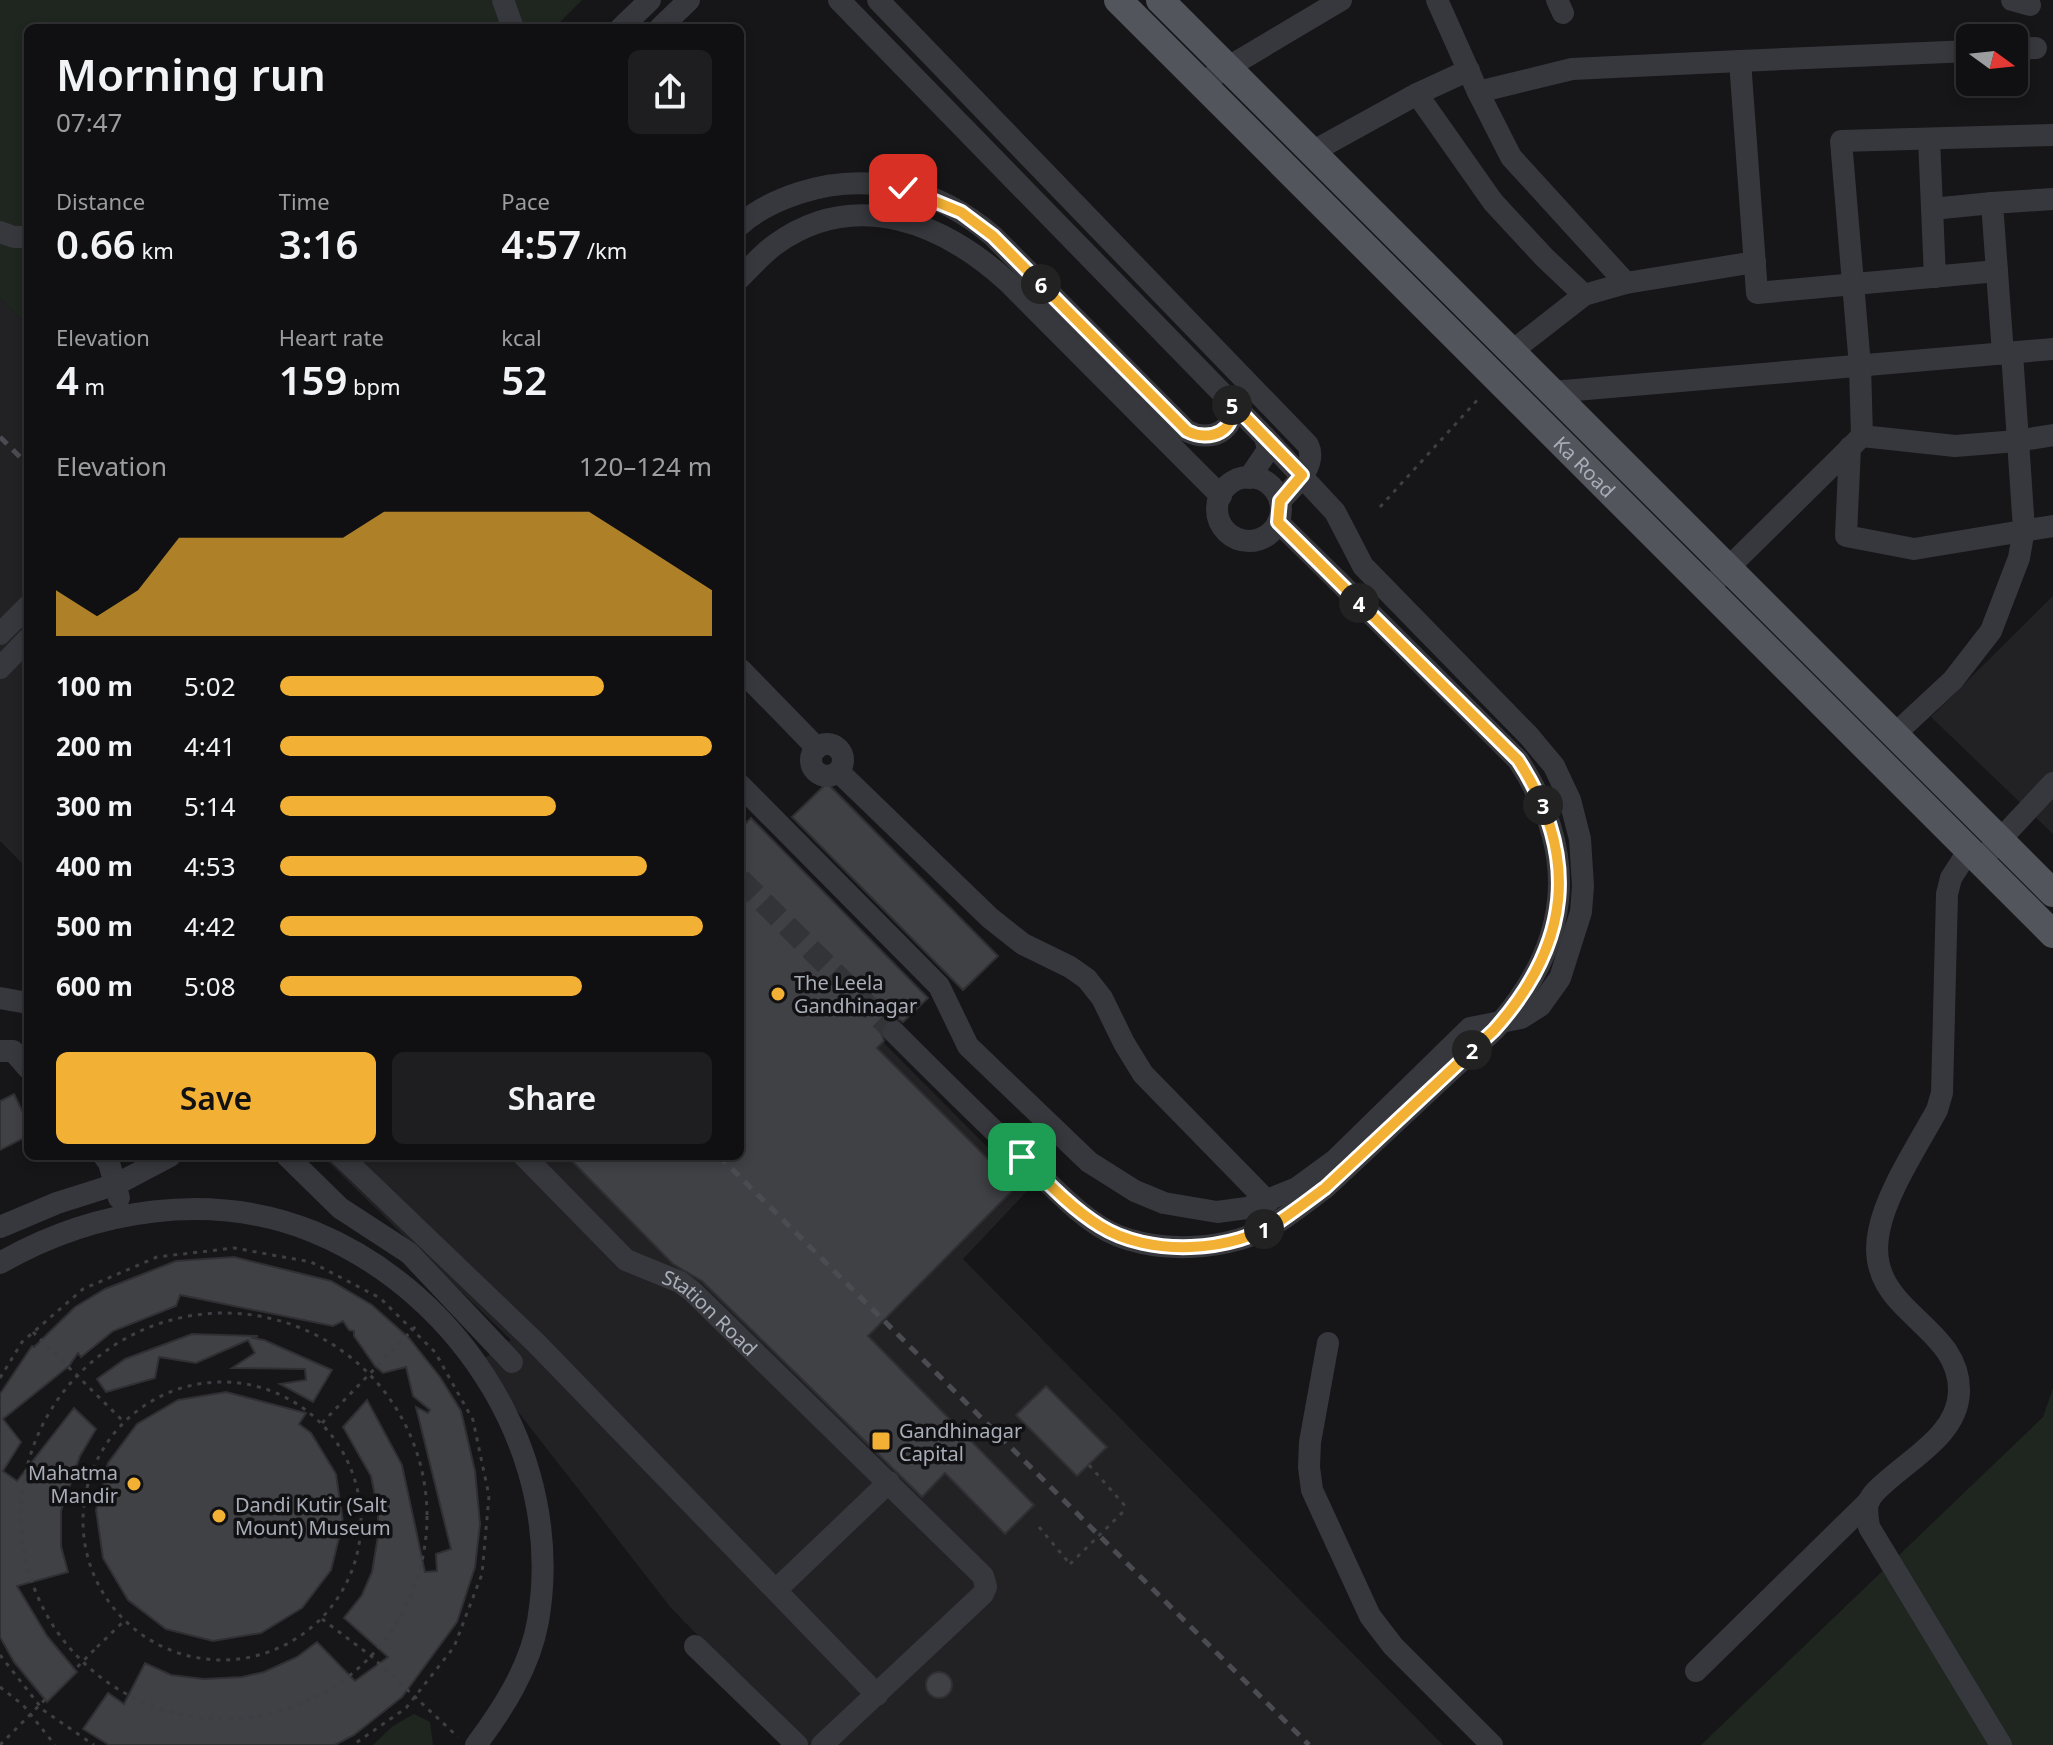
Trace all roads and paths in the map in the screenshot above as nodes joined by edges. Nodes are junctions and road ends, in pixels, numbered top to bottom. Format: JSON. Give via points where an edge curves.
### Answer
{"nodes":[{"id":1,"x":503,"y":0,"type":"edge"},
{"id":2,"x":650,"y":0,"type":"edge"},
{"id":3,"x":689,"y":0,"type":"edge"},
{"id":4,"x":839,"y":0,"type":"edge"},
{"id":5,"x":878,"y":0,"type":"edge"},
{"id":6,"x":1118,"y":0,"type":"edge"},
{"id":7,"x":1160,"y":0,"type":"edge"},
{"id":8,"x":1341,"y":0,"type":"edge"},
{"id":9,"x":1437,"y":0,"type":"edge"},
{"id":10,"x":512,"y":24,"type":"edge"},
{"id":11,"x":625,"y":24,"type":"edge"},
{"id":12,"x":664,"y":24,"type":"edge"},
{"id":13,"x":1956,"y":52,"type":"edge"},
{"id":14,"x":1740,"y":61,"type":"junction"},
{"id":15,"x":1228,"y":67,"type":"junction"},
{"id":16,"x":1469,"y":70,"type":"junction"},
{"id":17,"x":1200,"y":84,"type":"junction"},
{"id":18,"x":1478,"y":92,"type":"junction"},
{"id":19,"x":1417,"y":94,"type":"junction"},
{"id":20,"x":2053,"y":135,"type":"edge"},
{"id":21,"x":1929,"y":139,"type":"junction"},
{"id":22,"x":1312,"y":152,"type":"junction"},
{"id":23,"x":2053,"y":199,"type":"edge"},
{"id":24,"x":1992,"y":203,"type":"junction"},
{"id":25,"x":1932,"y":209,"type":"junction"},
{"id":26,"x":744,"y":222,"type":"edge"},
{"id":27,"x":0,"y":232,"type":"edge"},
{"id":28,"x":24,"y":237,"type":"edge"},
{"id":29,"x":1755,"y":262,"type":"junction"},
{"id":30,"x":1997,"y":271,"type":"junction"},
{"id":31,"x":744,"y":274,"type":"edge"},
{"id":32,"x":1935,"y":277,"type":"junction"},
{"id":33,"x":1626,"y":283,"type":"junction"},
{"id":34,"x":1853,"y":284,"type":"junction"},
{"id":35,"x":1584,"y":295,"type":"junction"},
{"id":36,"x":2053,"y":349,"type":"edge"},
{"id":37,"x":1511,"y":352,"type":"junction"},
{"id":38,"x":2007,"y":353,"type":"junction"},
{"id":39,"x":1860,"y":366,"type":"junction"},
{"id":40,"x":1498,"y":378,"type":"junction"},
{"id":41,"x":1552,"y":392,"type":"junction"},
{"id":42,"x":1231,"y":402,"type":"junction"},
{"id":43,"x":2053,"y":435,"type":"edge"},
{"id":44,"x":1265,"y":437,"type":"junction"},
{"id":45,"x":2017,"y":441,"type":"junction"},
{"id":46,"x":1856,"y":442,"type":"junction"},
{"id":47,"x":1302,"y":475,"type":"junction"},
{"id":48,"x":1249,"y":478,"type":"junction"},
{"id":49,"x":1221,"y":496,"type":"junction"},
{"id":50,"x":1380,"y":507,"type":"dead end"},
{"id":51,"x":1279,"y":512,"type":"junction"},
{"id":52,"x":2053,"y":526,"type":"edge"},
{"id":53,"x":2024,"y":529,"type":"junction"},
{"id":54,"x":1728,"y":568,"type":"junction"},
{"id":55,"x":1708,"y":589,"type":"junction"},
{"id":56,"x":24,"y":610,"type":"edge"},
{"id":57,"x":0,"y":634,"type":"edge"},
{"id":58,"x":24,"y":643,"type":"edge"},
{"id":59,"x":0,"y":668,"type":"edge"},
{"id":60,"x":744,"y":673,"type":"edge"},
{"id":61,"x":1895,"y":734,"type":"junction"},
{"id":62,"x":2053,"y":783,"type":"edge"},
{"id":63,"x":744,"y":789,"type":"edge"},
{"id":64,"x":1999,"y":840,"type":"junction"},
{"id":65,"x":1974,"y":855,"type":"junction"},
{"id":66,"x":2053,"y":893,"type":"edge"},
{"id":67,"x":2053,"y":934,"type":"edge"},
{"id":68,"x":0,"y":998,"type":"edge"},
{"id":69,"x":24,"y":1002,"type":"edge"},
{"id":70,"x":894,"y":1032,"type":"tunnel mouth"},
{"id":71,"x":0,"y":1051,"type":"edge"},
{"id":72,"x":24,"y":1063,"type":"edge"},
{"id":73,"x":107,"y":1160,"type":"edge"},
{"id":74,"x":162,"y":1160,"type":"edge"},
{"id":75,"x":291,"y":1160,"type":"edge"},
{"id":76,"x":345,"y":1160,"type":"edge"},
{"id":77,"x":528,"y":1160,"type":"edge"},
{"id":78,"x":117,"y":1184,"type":"junction"},
{"id":79,"x":1268,"y":1202,"type":"junction"},
{"id":80,"x":122,"y":1214,"type":"junction"},
{"id":81,"x":0,"y":1227,"type":"edge"},
{"id":82,"x":0,"y":1263,"type":"edge"},
{"id":83,"x":412,"y":1330,"type":"junction"},
{"id":84,"x":33,"y":1332,"type":"junction"},
{"id":85,"x":536,"y":1343,"type":"junction"},
{"id":86,"x":1328,"y":1343,"type":"dead end"},
{"id":87,"x":512,"y":1362,"type":"junction"},
{"id":88,"x":369,"y":1374,"type":"junction"},
{"id":89,"x":78,"y":1375,"type":"junction"},
{"id":90,"x":0,"y":1378,"type":"edge"},
{"id":91,"x":488,"y":1382,"type":"junction"},
{"id":92,"x":124,"y":1422,"type":"junction"},
{"id":93,"x":322,"y":1423,"type":"junction"},
{"id":94,"x":1089,"y":1465,"type":"dead end"},
{"id":95,"x":889,"y":1482,"type":"junction"},
{"id":96,"x":1869,"y":1501,"type":"junction"},
{"id":97,"x":1039,"y":1527,"type":"dead end"},
{"id":98,"x":776,"y":1590,"type":"junction"},
{"id":99,"x":320,"y":1618,"type":"junction"},
{"id":100,"x":124,"y":1622,"type":"junction"},
{"id":101,"x":695,"y":1646,"type":"dead end"},
{"id":102,"x":0,"y":1655,"type":"edge"},
{"id":103,"x":371,"y":1656,"type":"junction"},
{"id":104,"x":81,"y":1663,"type":"junction"},
{"id":105,"x":1696,"y":1671,"type":"dead end"},
{"id":106,"x":0,"y":1687,"type":"edge"},
{"id":107,"x":877,"y":1695,"type":"junction"},
{"id":108,"x":414,"y":1698,"type":"junction"},
{"id":109,"x":30,"y":1715,"type":"junction"},
{"id":110,"x":0,"y":1745,"type":"edge"},
{"id":111,"x":55,"y":1745,"type":"edge"},
{"id":112,"x":94,"y":1745,"type":"edge"},
{"id":113,"x":353,"y":1745,"type":"edge"},
{"id":114,"x":467,"y":1745,"type":"edge"},
{"id":115,"x":476,"y":1745,"type":"edge"},
{"id":116,"x":797,"y":1745,"type":"edge"},
{"id":117,"x":822,"y":1745,"type":"edge"},
{"id":118,"x":1492,"y":1745,"type":"edge"},
{"id":119,"x":2001,"y":1745,"type":"edge"}],
"edges":[{"from":1,"to":10,"type":"street"},
{"from":2,"to":11,"type":"street"},
{"from":3,"to":12,"type":"street"},
{"from":4,"to":42,"type":"street"},
{"from":5,"to":47,"type":"street","via":[[1308,445],[1310,464]]},
{"from":6,"to":17,"type":"main road","name":"Ka Road"},
{"from":7,"to":15,"type":"main road","name":"Ka Road"},
{"from":8,"to":15,"type":"street"},
{"from":9,"to":16,"type":"street"},
{"from":13,"to":14,"type":"street"},
{"from":14,"to":18,"type":"street","via":[[1572,69]]},
{"from":14,"to":29,"type":"street"},
{"from":15,"to":17,"type":"street"},
{"from":15,"to":22,"type":"main road","name":"Ka Road"},
{"from":16,"to":18,"type":"street"},
{"from":16,"to":19,"type":"street"},
{"from":17,"to":40,"type":"main road","name":"Ka Road"},
{"from":18,"to":33,"type":"street","via":[[1511,157]]},
{"from":19,"to":22,"type":"street"},
{"from":19,"to":35,"type":"street","via":[[1493,202]]},
{"from":20,"to":21,"type":"street"},
{"from":21,"to":25,"type":"street"},
{"from":21,"to":34,"type":"street","via":[[1841,141]]},
{"from":22,"to":37,"type":"main road","name":"Ka Road"},
{"from":23,"to":24,"type":"street"},
{"from":24,"to":25,"type":"street"},
{"from":24,"to":30,"type":"street"},
{"from":25,"to":32,"type":"street"},
{"from":26,"to":42,"type":"street","via":[[786,198],[850,182],[889,185],[938,200],[993,236],[1194,434],[1225,431]]},
{"from":27,"to":28,"type":"street"},
{"from":29,"to":33,"type":"street"},
{"from":29,"to":34,"type":"street","via":[[1757,293]]},
{"from":30,"to":32,"type":"street"},
{"from":30,"to":38,"type":"street"},
{"from":31,"to":49,"type":"street","via":[[775,244],[847,216],[877,215],[936,231],[998,272]]},
{"from":32,"to":34,"type":"street"},
{"from":33,"to":35,"type":"street"},
{"from":34,"to":39,"type":"street"},
{"from":35,"to":37,"type":"street"},
{"from":36,"to":38,"type":"street"},
{"from":37,"to":41,"type":"main road","name":"Ka Road"},
{"from":38,"to":39,"type":"street"},
{"from":38,"to":45,"type":"street"},
{"from":39,"to":41,"type":"street"},
{"from":39,"to":46,"type":"street"},
{"from":40,"to":50,"type":"path"},
{"from":40,"to":55,"type":"main road","name":"Ka Road"},
{"from":41,"to":54,"type":"main road","name":"Ka Road"},
{"from":42,"to":44,"type":"street"},
{"from":43,"to":45,"type":"street"},
{"from":44,"to":47,"type":"street"},
{"from":44,"to":48,"type":"street","via":[[1268,450]]},
{"from":45,"to":46,"type":"street","via":[[1955,446]]},
{"from":45,"to":53,"type":"street"},
{"from":46,"to":53,"type":"street","via":[[1846,536],[1914,549]]},
{"from":46,"to":54,"type":"street"},
{"from":47,"to":51,"type":"street"},
{"from":47,"to":79,"type":"street","via":[[1335,512],[1363,566],[1554,766],[1580,839],[1583,886],[1581,912],[1560,978],[1540,1006],[1521,1018],[1470,1028],[1334,1161]]},
{"from":48,"to":49,"type":"street","via":[[1229,485]]},
{"from":48,"to":51,"type":"street","via":[[1269,484]]},
{"from":49,"to":51,"type":"street","via":[[1220,522],[1234,537],[1264,538]]},
{"from":51,"to":70,"type":"street","bridge":true,"via":[[1337,580],[1518,760],[1532,782],[1556,850],[1560,887],[1544,956],[1516,1005],[1325,1188],[1260,1231],[1205,1247],[1139,1242],[1100,1226]]},
{"from":52,"to":53,"type":"street"},
{"from":53,"to":61,"type":"street","via":[[2019,558],[1991,631],[1953,680]]},
{"from":54,"to":55,"type":"street"},
{"from":54,"to":61,"type":"main road","name":"Ka Road"},
{"from":55,"to":65,"type":"main road","name":"Ka Road"},
{"from":56,"to":57,"type":"street"},
{"from":58,"to":59,"type":"street"},
{"from":60,"to":79,"type":"street","via":[[817,748],[812,757],[816,771],[830,776],[839,772],[990,918],[1023,944],[1087,979],[1143,1074]]},
{"from":61,"to":64,"type":"main road","name":"Ka Road"},
{"from":62,"to":64,"type":"street"},
{"from":63,"to":79,"type":"street","via":[[939,986],[968,1046],[1089,1162],[1164,1203],[1217,1212]]},
{"from":64,"to":65,"type":"street"},
{"from":64,"to":66,"type":"main road","name":"Ka Road"},
{"from":65,"to":67,"type":"main road","name":"Ka Road"},
{"from":65,"to":96,"type":"street","via":[[1951,878],[1947,894],[1942,1093],[1884,1212],[1877,1253],[1898,1303],[1949,1353],[1958,1372],[1959,1393],[1946,1429]]},
{"from":68,"to":69,"type":"street"},
{"from":71,"to":72,"type":"street","via":[[13,1051]]},
{"from":73,"to":78,"type":"street"},
{"from":74,"to":78,"type":"street"},
{"from":75,"to":87,"type":"street","via":[[340,1208],[409,1253]]},
{"from":76,"to":85,"type":"street"},
{"from":77,"to":95,"type":"street","name":"Station Road","via":[[626,1260],[692,1291]]},
{"from":78,"to":80,"type":"street"},
{"from":78,"to":81,"type":"street"},
{"from":80,"to":82,"type":"street","via":[[61,1233]]},
{"from":80,"to":91,"type":"street","via":[[220,1211],[313,1232],[405,1285],[431,1308]]},
{"from":83,"to":84,"type":"path","via":[[380,1298],[311,1262],[234,1248],[157,1257],[83,1289]]},
{"from":83,"to":88,"type":"path"},
{"from":83,"to":108,"type":"path","via":[[435,1352],[473,1420],[489,1496],[482,1574],[454,1647]]},
{"from":84,"to":89,"type":"path"},
{"from":84,"to":90,"type":"path"},
{"from":85,"to":87,"type":"street"},
{"from":85,"to":98,"type":"street"},
{"from":86,"to":118,"type":"street","via":[[1310,1442],[1312,1490],[1370,1616]]},
{"from":87,"to":91,"type":"street"},
{"from":88,"to":89,"type":"path","via":[[337,1344],[276,1317],[210,1311],[145,1327]]},
{"from":88,"to":93,"type":"path"},
{"from":88,"to":103,"type":"path","via":[[386,1390],[416,1443],[429,1503],[423,1565],[399,1622]]},
{"from":89,"to":92,"type":"path"},
{"from":89,"to":104,"type":"path","via":[[46,1416],[24,1478],[22,1545],[42,1609]]},
{"from":91,"to":115,"type":"street","via":[[527,1464],[540,1515],[544,1569],[537,1624],[525,1661],[502,1711]]},
{"from":92,"to":93,"type":"path","via":[[159,1396],[201,1383],[245,1383],[287,1397]]},
{"from":92,"to":100,"type":"path","via":[[98,1458],[84,1500],[84,1544],[98,1586]]},
{"from":93,"to":99,"type":"path","via":[[349,1463],[361,1510],[357,1558],[336,1602]]},
{"from":94,"to":97,"type":"path","bridge":true,"via":[[1127,1508],[1070,1564]]},
{"from":95,"to":98,"type":"street"},
{"from":95,"to":107,"type":"street","name":"Station Road","via":[[983,1576],[986,1587]]},
{"from":96,"to":105,"type":"street"},
{"from":96,"to":119,"type":"street","via":[[1869,1527]]},
{"from":98,"to":107,"type":"street"},
{"from":99,"to":100,"type":"path","via":[[302,1637],[258,1657],[210,1661],[163,1649]]},
{"from":99,"to":103,"type":"path"},
{"from":100,"to":104,"type":"path","bridge":true},
{"from":101,"to":116,"type":"street"},
{"from":102,"to":112,"type":"path","via":[[43,1710]]},
{"from":103,"to":104,"type":"path","via":[[309,1703],[250,1720],[189,1719],[131,1699]]},
{"from":103,"to":108,"type":"path"},
{"from":104,"to":109,"type":"path","bridge":true},
{"from":106,"to":109,"type":"path"},
{"from":107,"to":117,"type":"street"},
{"from":108,"to":113,"type":"path"},
{"from":108,"to":114,"type":"path"},
{"from":109,"to":110,"type":"path","bridge":true},
{"from":109,"to":111,"type":"path"}]}
